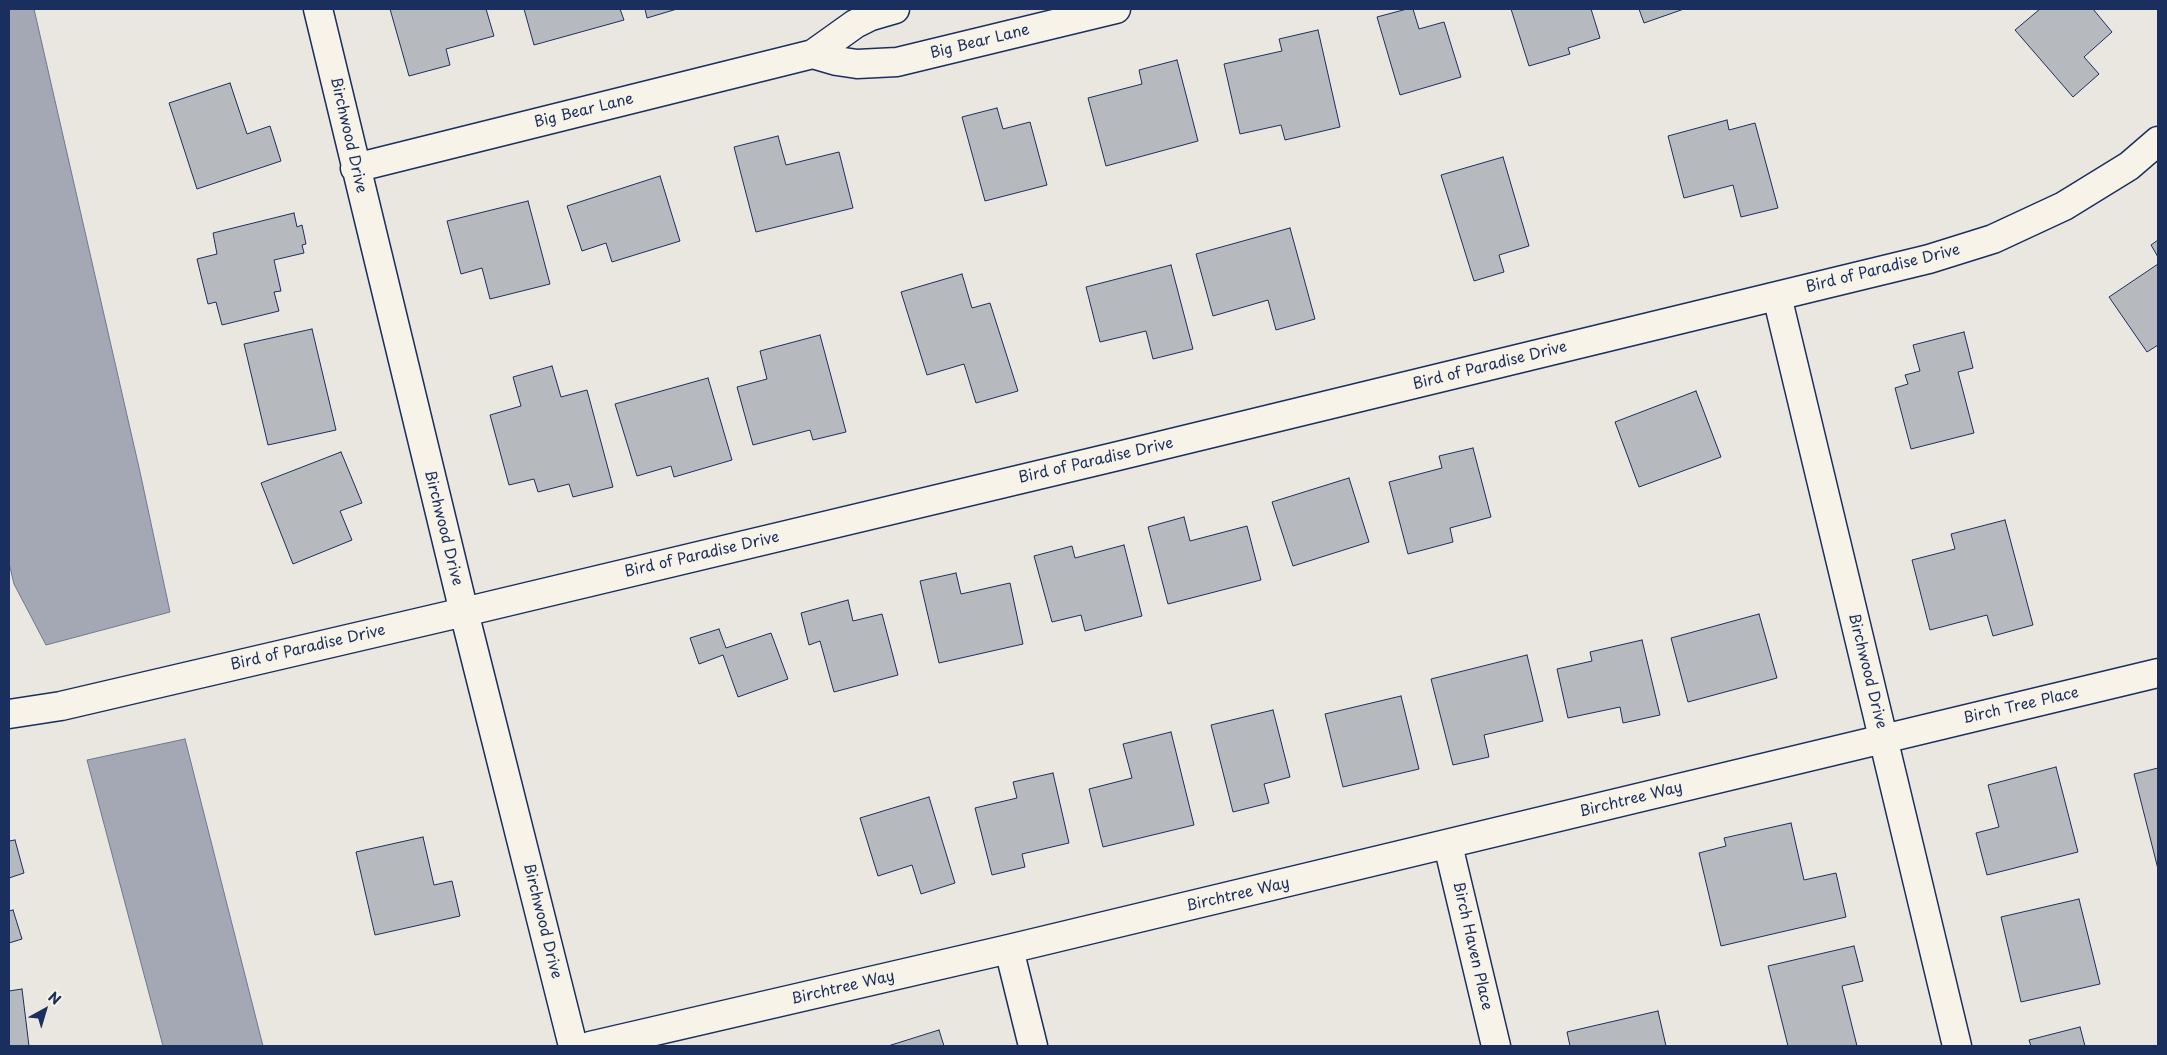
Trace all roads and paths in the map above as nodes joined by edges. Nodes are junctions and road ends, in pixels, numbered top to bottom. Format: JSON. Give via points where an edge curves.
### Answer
{"nodes":[{"id":1,"x":318,"y":9,"type":"edge"},
{"id":2,"x":895,"y":9,"type":"edge"},
{"id":3,"x":1116,"y":9,"type":"edge"},
{"id":4,"x":813,"y":54,"type":"junction"},
{"id":5,"x":2158,"y":142,"type":"edge"},
{"id":6,"x":355,"y":168,"type":"junction"},
{"id":7,"x":1777,"y":296,"type":"junction"},
{"id":8,"x":464,"y":612,"type":"junction"},
{"id":9,"x":2158,"y":674,"type":"edge"},
{"id":10,"x":9,"y":714,"type":"edge"},
{"id":11,"x":1884,"y":738,"type":"junction"},
{"id":12,"x":1448,"y":845,"type":"junction"},
{"id":13,"x":1009,"y":949,"type":"junction"},
{"id":14,"x":573,"y":1046,"type":"edge"},
{"id":15,"x":590,"y":1046,"type":"edge"},
{"id":16,"x":1033,"y":1046,"type":"edge"},
{"id":17,"x":1496,"y":1046,"type":"edge"},
{"id":18,"x":1957,"y":1046,"type":"edge"}],
"edges":[{"from":1,"to":6,"type":"street","name":"Birchwood Drive"},
{"from":2,"to":4,"type":"street","name":"Big Bear Lane","via":[[855,24]]},
{"from":3,"to":4,"type":"street","name":"Big Bear Lane","via":[[897,62],[857,64]]},
{"from":4,"to":6,"type":"street","name":"Big Bear Lane"},
{"from":5,"to":7,"type":"street","name":"Bird of Paradise Drive","via":[[2129,166],[2064,206],[1993,239],[1929,259]]},
{"from":6,"to":8,"type":"street","name":"Birchwood Drive"},
{"from":7,"to":8,"type":"street","name":"Bird of Paradise Drive"},
{"from":7,"to":11,"type":"street","name":"Birchwood Drive"},
{"from":8,"to":10,"type":"street","name":"Bird of Paradise Drive","via":[[61,706]]},
{"from":8,"to":14,"type":"street","name":"Birchwood Drive"},
{"from":9,"to":11,"type":"street","name":"Birch Tree Place"},
{"from":11,"to":12,"type":"street","name":"Birchtree Way"},
{"from":11,"to":18,"type":"street","name":"Birchwood Drive"},
{"from":12,"to":13,"type":"street","name":"Birchtree Way"},
{"from":12,"to":17,"type":"street","name":"Birch Haven Place"},
{"from":13,"to":15,"type":"street","name":"Birchtree Way"},
{"from":13,"to":16,"type":"street"}]}
